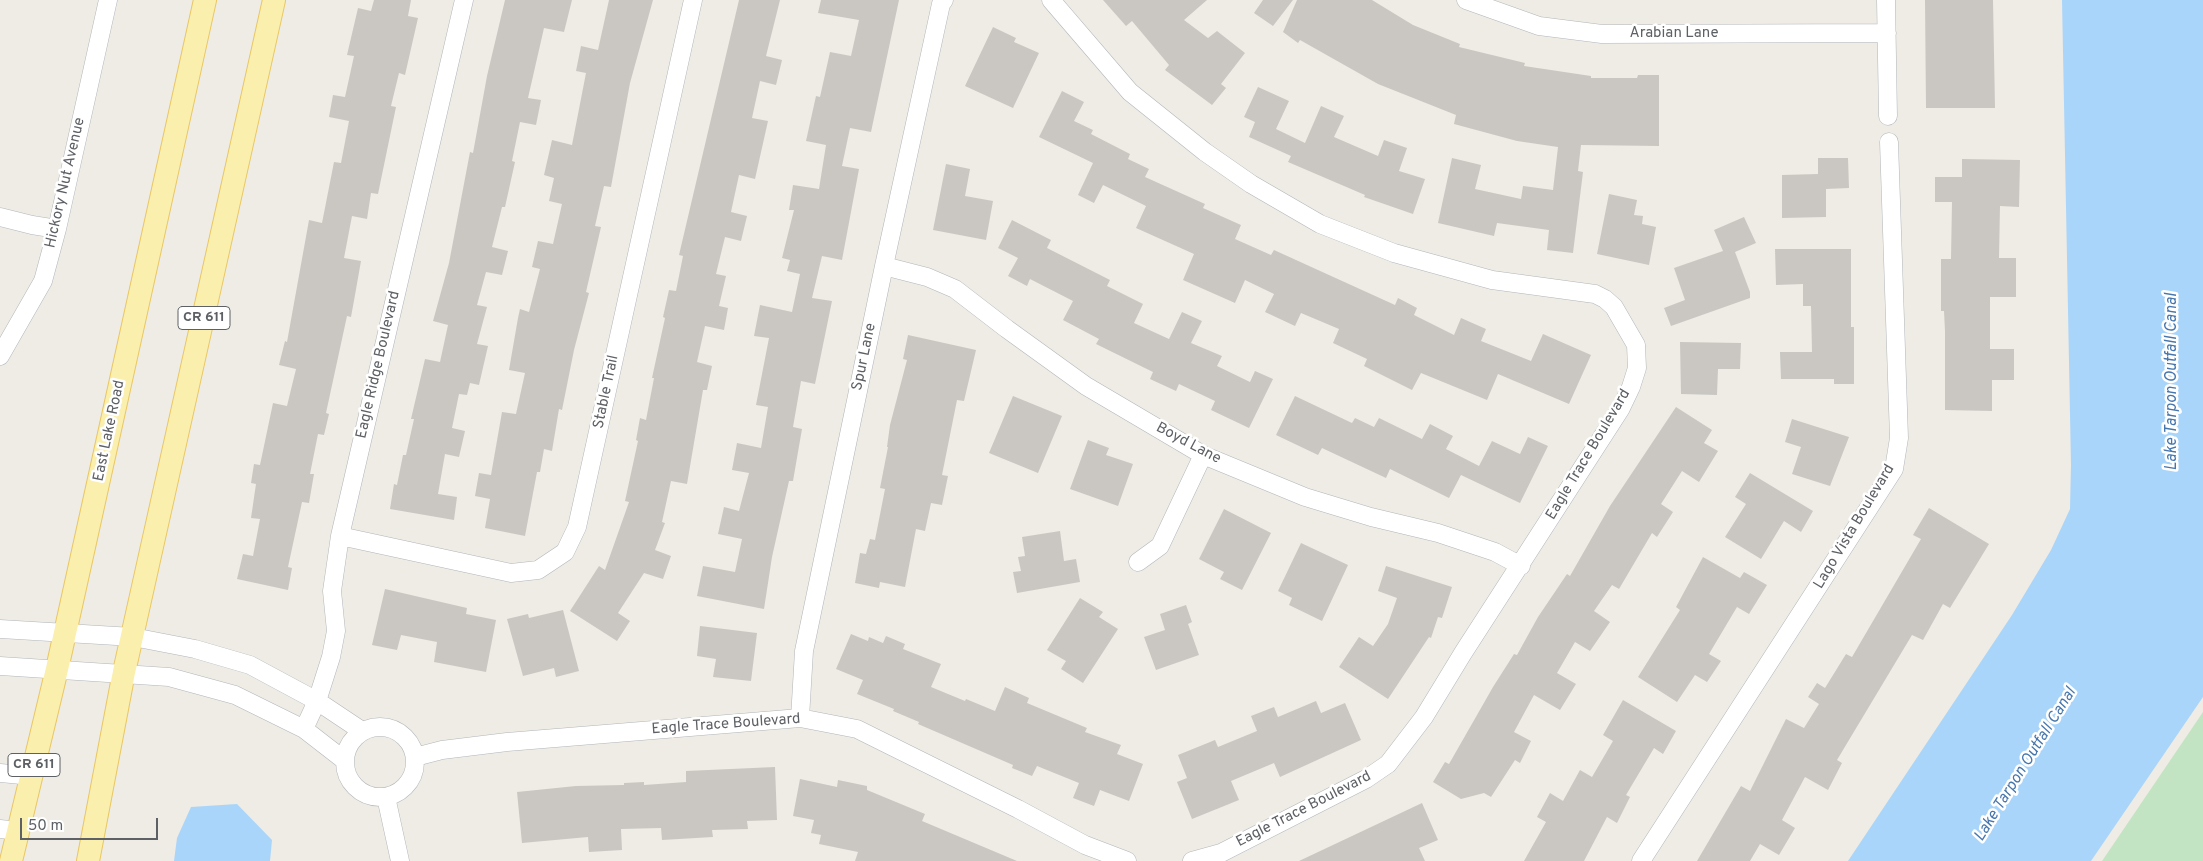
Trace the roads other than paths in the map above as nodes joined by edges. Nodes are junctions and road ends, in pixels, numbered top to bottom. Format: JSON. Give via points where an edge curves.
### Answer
{"nodes":[{"id":1,"x":108,"y":0,"type":"edge"},
{"id":2,"x":205,"y":0,"type":"edge"},
{"id":3,"x":274,"y":0,"type":"edge"},
{"id":4,"x":464,"y":0,"type":"edge"},
{"id":5,"x":693,"y":0,"type":"edge"},
{"id":6,"x":944,"y":0,"type":"edge"},
{"id":7,"x":1051,"y":0,"type":"edge"},
{"id":8,"x":1466,"y":0,"type":"edge"},
{"id":9,"x":1886,"y":0,"type":"edge"},
{"id":10,"x":1887,"y":33,"type":"junction"},
{"id":11,"x":1888,"y":116,"type":"dead end"},
{"id":12,"x":1889,"y":142,"type":"dead end"},
{"id":13,"x":0,"y":216,"type":"edge"},
{"id":14,"x":57,"y":229,"type":"junction"},
{"id":15,"x":884,"y":266,"type":"junction"},
{"id":16,"x":0,"y":356,"type":"edge"},
{"id":17,"x":1203,"y":455,"type":"junction"},
{"id":18,"x":340,"y":536,"type":"junction"},
{"id":19,"x":1138,"y":562,"type":"dead end"},
{"id":20,"x":1521,"y":566,"type":"junction"},
{"id":21,"x":0,"y":629,"type":"edge"},
{"id":22,"x":65,"y":633,"type":"junction"},
{"id":23,"x":134,"y":637,"type":"junction"},
{"id":24,"x":0,"y":666,"type":"edge"},
{"id":25,"x":58,"y":669,"type":"junction"},
{"id":26,"x":124,"y":672,"type":"junction"},
{"id":27,"x":317,"y":701,"type":"junction"},
{"id":28,"x":800,"y":718,"type":"junction"},
{"id":29,"x":304,"y":729,"type":"junction"},
{"id":30,"x":362,"y":731,"type":"junction"},
{"id":31,"x":415,"y":757,"type":"junction"},
{"id":32,"x":344,"y":760,"type":"junction"},
{"id":33,"x":0,"y":773,"type":"edge"},
{"id":34,"x":32,"y":776,"type":"junction"},
{"id":35,"x":386,"y":797,"type":"junction"},
{"id":36,"x":9,"y":830,"type":"edge"},
{"id":37,"x":11,"y":861,"type":"edge"},
{"id":38,"x":88,"y":861,"type":"edge"},
{"id":39,"x":400,"y":861,"type":"edge"},
{"id":40,"x":1127,"y":861,"type":"edge"},
{"id":41,"x":1192,"y":861,"type":"edge"},
{"id":42,"x":1640,"y":861,"type":"edge"}],
"edges":[{"from":1,"to":14,"type":"street","name":"Hickory Nut Avenue"},
{"from":2,"to":22,"type":"main road","name":"East Lake Road","number":"CR 611"},
{"from":3,"to":23,"type":"main road","number":"CR 611"},
{"from":4,"to":18,"type":"street","name":"Eagle Ridge Boulevard"},
{"from":5,"to":18,"type":"street","name":"Stable Trail","via":[[577,527],[565,552],[538,570],[511,573]]},
{"from":6,"to":15,"type":"street","name":"Spur Lane","via":[[940,4]]},
{"from":7,"to":20,"type":"street","name":"Eagle Trace Boulevard","via":[[1130,92],[1204,152],[1320,224],[1394,253],[1492,280],[1596,294],[1614,307],[1636,345],[1636,368],[1631,387]]},
{"from":8,"to":10,"type":"street","name":"Arabian Lane","via":[[1539,26],[1602,34]]},
{"from":9,"to":10,"type":"street"},
{"from":10,"to":11,"type":"street"},
{"from":12,"to":42,"type":"street","name":"Lago Vista Boulevard","via":[[1900,438],[1894,469]]},
{"from":13,"to":14,"type":"street","via":[[32,226]]},
{"from":14,"to":16,"type":"street","name":"Hickory Nut Avenue","via":[[43,281]]},
{"from":15,"to":17,"type":"street","name":"Boyd Lane","via":[[927,276],[955,289],[1086,386]]},
{"from":15,"to":28,"type":"street","name":"Spur Lane","via":[[804,651]]},
{"from":17,"to":19,"type":"street","via":[[1160,546]]},
{"from":17,"to":20,"type":"street","name":"Boyd Lane","via":[[1305,497],[1371,518],[1438,533],[1495,552]]},
{"from":18,"to":27,"type":"street","name":"Eagle Ridge Boulevard","via":[[332,591],[336,631]]},
{"from":20,"to":41,"type":"street","name":"Eagle Trace Boulevard","via":[[1424,717],[1388,764],[1366,780],[1221,853]]},
{"from":21,"to":22,"type":"street"},
{"from":22,"to":23,"type":"street"},
{"from":22,"to":25,"type":"main road","name":"East Lake Road","number":"CR 611"},
{"from":23,"to":26,"type":"main road","number":"CR 611"},
{"from":23,"to":27,"type":"street","via":[[195,649],[250,665]]},
{"from":24,"to":25,"type":"street"},
{"from":25,"to":26,"type":"street"},
{"from":25,"to":34,"type":"main road","name":"East Lake Road","number":"CR 611"},
{"from":26,"to":29,"type":"street","via":[[169,677],[235,695]]},
{"from":26,"to":38,"type":"main road","number":"CR 611"},
{"from":27,"to":29,"type":"street","name":"Eagle Ridge Boulevard"},
{"from":27,"to":30,"type":"street"},
{"from":28,"to":31,"type":"street","name":"Eagle Trace Boulevard","via":[[507,742],[442,750]]},
{"from":28,"to":40,"type":"street","name":"Eagle Trace Boulevard","via":[[857,729],[1085,845]]},
{"from":29,"to":32,"type":"street"},
{"from":30,"to":31,"type":"street","via":[[373,727],[395,730],[412,746]]},
{"from":30,"to":32,"type":"street","via":[[347,748]]},
{"from":31,"to":35,"type":"street","via":[[412,778],[401,790]]},
{"from":32,"to":35,"type":"street","via":[[345,770],[356,788],[365,794]]},
{"from":33,"to":34,"type":"street"},
{"from":34,"to":36,"type":"main road","name":"East Lake Road","number":"CR 611"},
{"from":35,"to":39,"type":"street"},
{"from":36,"to":37,"type":"main road","name":"East Lake Road","number":"CR 611"}]}
